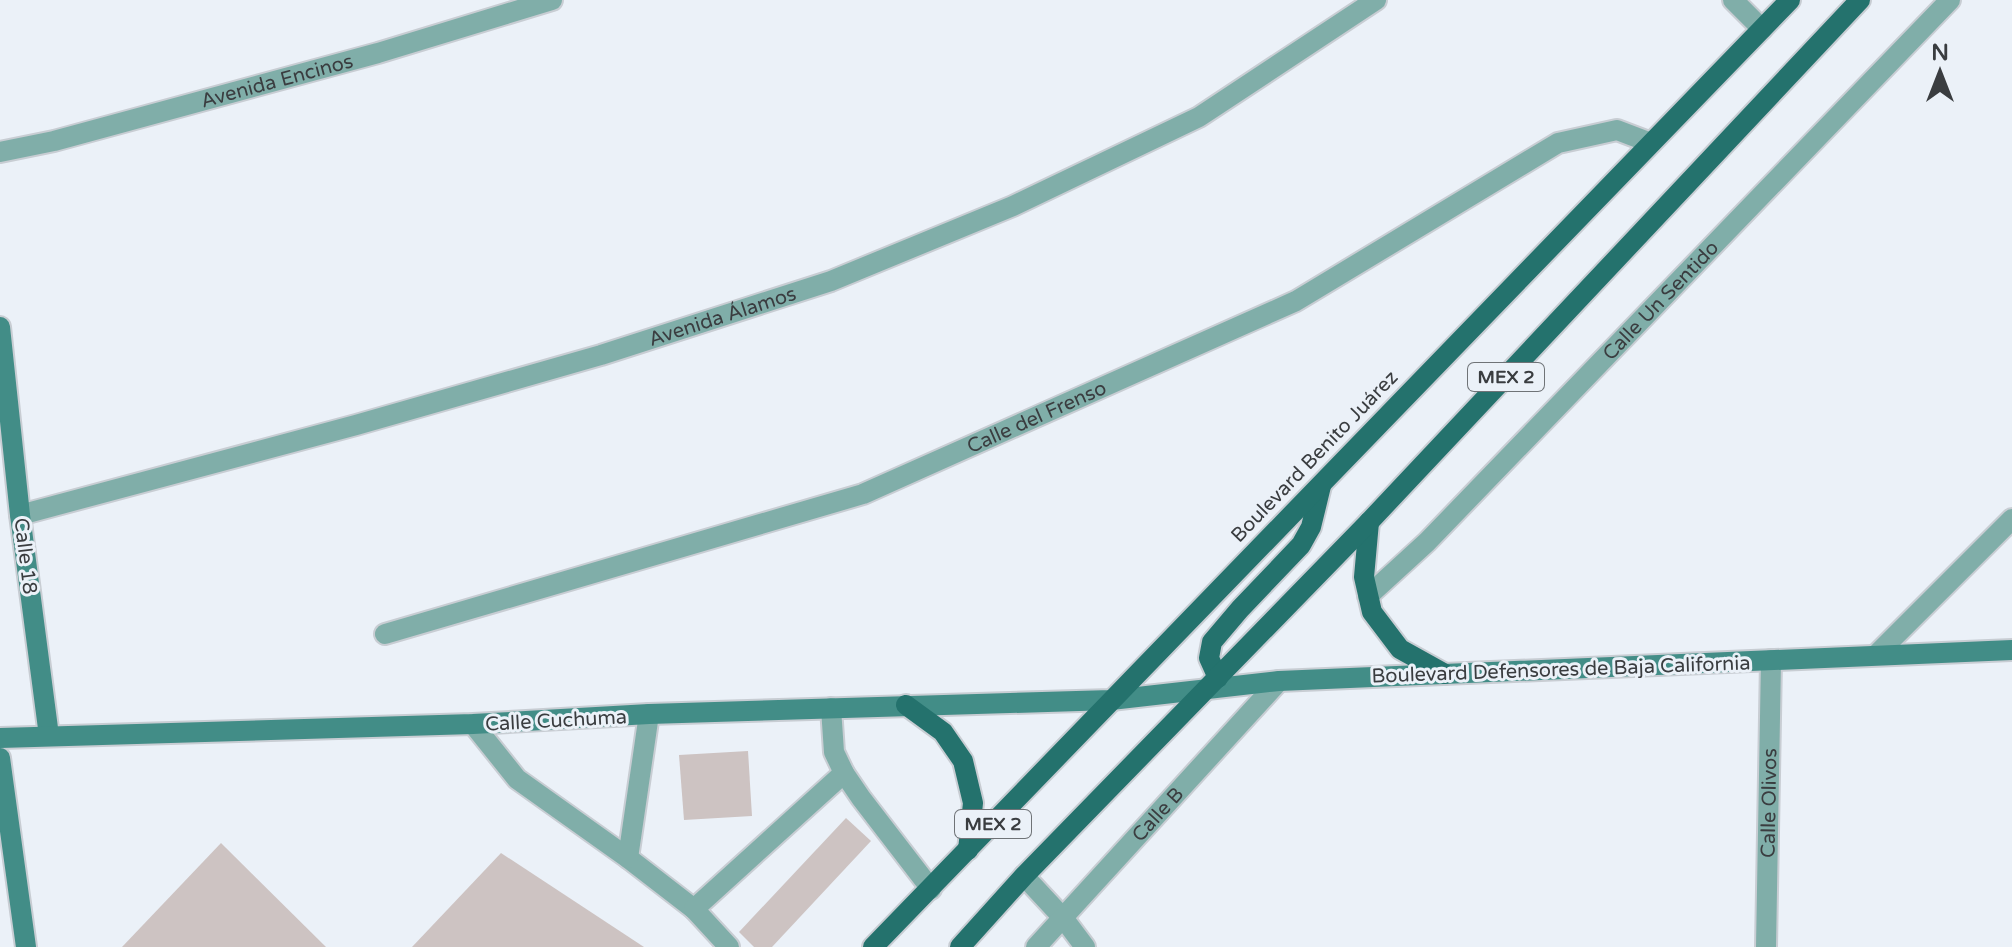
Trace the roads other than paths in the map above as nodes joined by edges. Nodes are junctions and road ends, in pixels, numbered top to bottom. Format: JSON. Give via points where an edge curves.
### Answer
{"nodes":[{"id":1,"x":552,"y":0,"type":"edge"},
{"id":2,"x":1376,"y":0,"type":"edge"},
{"id":3,"x":1733,"y":0,"type":"edge"},
{"id":4,"x":1790,"y":0,"type":"edge"},
{"id":5,"x":1860,"y":0,"type":"edge"},
{"id":6,"x":1950,"y":0,"type":"edge"},
{"id":7,"x":1762,"y":29,"type":"junction"},
{"id":8,"x":1651,"y":143,"type":"junction"},
{"id":9,"x":0,"y":152,"type":"edge"},
{"id":10,"x":0,"y":327,"type":"edge"},
{"id":11,"x":1322,"y":483,"type":"junction"},
{"id":12,"x":20,"y":515,"type":"junction"},
{"id":13,"x":2012,"y":519,"type":"edge"},
{"id":14,"x":1369,"y":522,"type":"junction"},
{"id":15,"x":1368,"y":596,"type":"junction"},
{"id":16,"x":385,"y":634,"type":"dead end"},
{"id":17,"x":2012,"y":650,"type":"edge"},
{"id":18,"x":1876,"y":655,"type":"junction"},
{"id":19,"x":1771,"y":660,"type":"junction"},
{"id":20,"x":1445,"y":674,"type":"junction"},
{"id":21,"x":1279,"y":681,"type":"junction"},
{"id":22,"x":1213,"y":683,"type":"junction"},
{"id":23,"x":1111,"y":700,"type":"junction"},
{"id":24,"x":906,"y":705,"type":"junction"},
{"id":25,"x":831,"y":708,"type":"junction"},
{"id":26,"x":649,"y":714,"type":"junction"},
{"id":27,"x":473,"y":724,"type":"junction"},
{"id":28,"x":49,"y":736,"type":"junction"},
{"id":29,"x":0,"y":738,"type":"edge"},
{"id":30,"x":0,"y":758,"type":"edge"},
{"id":31,"x":844,"y":773,"type":"junction"},
{"id":32,"x":968,"y":850,"type":"junction"},
{"id":33,"x":0,"y":852,"type":"edge"},
{"id":34,"x":628,"y":858,"type":"junction"},
{"id":35,"x":15,"y":868,"type":"junction"},
{"id":36,"x":1024,"y":876,"type":"junction"},
{"id":37,"x":931,"y":889,"type":"junction"},
{"id":38,"x":694,"y":909,"type":"junction"},
{"id":39,"x":1064,"y":919,"type":"junction"},
{"id":40,"x":26,"y":947,"type":"edge"},
{"id":41,"x":729,"y":947,"type":"edge"},
{"id":42,"x":873,"y":947,"type":"edge"},
{"id":43,"x":960,"y":947,"type":"edge"},
{"id":44,"x":1036,"y":947,"type":"edge"},
{"id":45,"x":1085,"y":947,"type":"edge"},
{"id":46,"x":1766,"y":947,"type":"edge"}],
"edges":[{"from":1,"to":9,"type":"street","name":"Avenida Encinos","via":[[378,53]]},
{"from":2,"to":12,"type":"street","name":"Avenida Álamos","via":[[1199,117],[1013,206],[831,281],[601,355]]},
{"from":3,"to":7,"type":"street"},
{"from":4,"to":7,"type":"main road","name":"Boulevard Benito Juárez","number":"MEX 2"},
{"from":5,"to":14,"type":"main road","number":"MEX 2"},
{"from":6,"to":15,"type":"street","name":"Calle Un Sentido","via":[[1427,542]]},
{"from":7,"to":8,"type":"main road","name":"Boulevard Benito Juárez","number":"MEX 2"},
{"from":8,"to":11,"type":"main road","name":"Boulevard Benito Juárez","number":"MEX 2"},
{"from":8,"to":16,"type":"street","name":"Calle del Frenso","via":[[1617,130],[1558,143],[1296,301],[863,494]]},
{"from":10,"to":12,"type":"street","name":"Calle 18"},
{"from":11,"to":22,"type":"main road","via":[[1301,545],[1212,642]]},
{"from":11,"to":23,"type":"main road","name":"Boulevard Benito Juárez","number":"MEX 2"},
{"from":12,"to":28,"type":"street","name":"Calle 18"},
{"from":13,"to":18,"type":"street"},
{"from":14,"to":15,"type":"main road","via":[[1364,577]]},
{"from":14,"to":22,"type":"main road","number":"MEX 2"},
{"from":15,"to":20,"type":"main road","via":[[1372,612],[1400,649]]},
{"from":17,"to":18,"type":"street","name":"Boulevard Defensores de Baja California"},
{"from":18,"to":19,"type":"street","name":"Boulevard Defensores de Baja California"},
{"from":19,"to":20,"type":"street","name":"Boulevard Defensores de Baja California"},
{"from":19,"to":46,"type":"street","name":"Calle Olivos"},
{"from":20,"to":21,"type":"street","name":"Boulevard Defensores de Baja California"},
{"from":21,"to":22,"type":"street","name":"Boulevard Defensores de Baja California"},
{"from":21,"to":39,"type":"street","name":"Calle B"},
{"from":22,"to":23,"type":"street","name":"Boulevard Defensores de Baja California"},
{"from":22,"to":36,"type":"main road","number":"MEX 2"},
{"from":23,"to":24,"type":"street","name":"Calle Cuchuma"},
{"from":23,"to":32,"type":"main road","name":"Boulevard Benito Juárez","number":"MEX 2"},
{"from":24,"to":25,"type":"street","name":"Calle Cuchuma"},
{"from":24,"to":32,"type":"main road","via":[[943,732],[963,761],[973,803]]},
{"from":25,"to":26,"type":"street","name":"Calle Cuchuma"},
{"from":25,"to":31,"type":"street","via":[[834,752]]},
{"from":26,"to":27,"type":"street","name":"Calle Cuchuma"},
{"from":26,"to":34,"type":"street"},
{"from":27,"to":28,"type":"street","name":"Calle Cuchuma"},
{"from":27,"to":34,"type":"street","via":[[517,779]]},
{"from":28,"to":29,"type":"street","name":"Calle Cuchuma"},
{"from":30,"to":35,"type":"street"},
{"from":31,"to":37,"type":"street"},
{"from":31,"to":38,"type":"street"},
{"from":32,"to":37,"type":"main road","name":"Boulevard Benito Juárez","number":"MEX 2"},
{"from":33,"to":35,"type":"street"},
{"from":34,"to":38,"type":"street"},
{"from":35,"to":40,"type":"street"},
{"from":36,"to":39,"type":"street"},
{"from":36,"to":43,"type":"main road","number":"MEX 2"},
{"from":37,"to":42,"type":"main road","name":"Boulevard Benito Juárez","number":"MEX 2"},
{"from":38,"to":41,"type":"street"},
{"from":39,"to":44,"type":"street","name":"Calle B"},
{"from":39,"to":45,"type":"street"}]}
